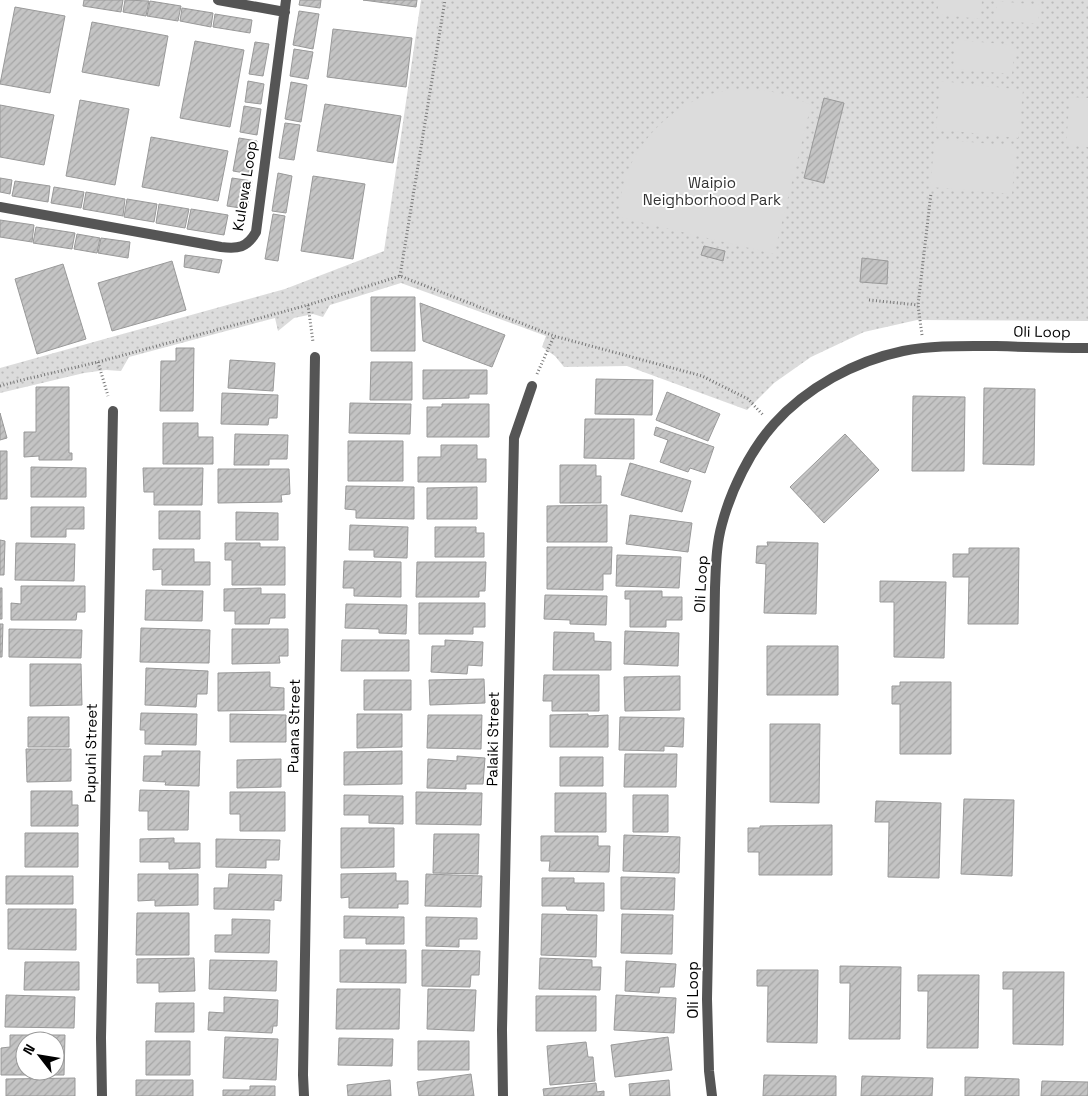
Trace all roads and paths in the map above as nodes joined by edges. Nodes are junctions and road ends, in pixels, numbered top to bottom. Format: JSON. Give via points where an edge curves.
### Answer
{"nodes":[{"id":1,"x":218,"y":0,"type":"edge"},
{"id":2,"x":286,"y":0,"type":"edge"},
{"id":3,"x":445,"y":0,"type":"edge"},
{"id":4,"x":285,"y":12,"type":"junction"},
{"id":5,"x":931,"y":193,"type":"dead end"},
{"id":6,"x":0,"y":207,"type":"edge"},
{"id":7,"x":400,"y":276,"type":"junction"},
{"id":8,"x":869,"y":300,"type":"dead end"},
{"id":9,"x":308,"y":305,"type":"junction"},
{"id":10,"x":918,"y":305,"type":"junction"},
{"id":11,"x":554,"y":336,"type":"junction"},
{"id":12,"x":923,"y":348,"type":"junction"},
{"id":13,"x":1088,"y":348,"type":"edge"},
{"id":14,"x":315,"y":357,"type":"joint"},
{"id":15,"x":98,"y":362,"type":"junction"},
{"id":16,"x":0,"y":386,"type":"edge"},
{"id":17,"x":532,"y":386,"type":"joint"},
{"id":18,"x":113,"y":412,"type":"joint"},
{"id":19,"x":773,"y":425,"type":"junction"},
{"id":20,"x":102,"y":1096,"type":"edge"},
{"id":21,"x":304,"y":1096,"type":"edge"},
{"id":22,"x":503,"y":1096,"type":"edge"},
{"id":23,"x":712,"y":1096,"type":"edge"}],
"edges":[{"from":1,"to":4,"type":"street"},
{"from":2,"to":4,"type":"street","name":"Kulewa Loop"},
{"from":3,"to":7,"type":"path"},
{"from":4,"to":6,"type":"street","name":"Kulewa Loop","via":[[256,232],[251,242],[235,249]]},
{"from":5,"to":10,"type":"path"},
{"from":7,"to":9,"type":"path"},
{"from":7,"to":11,"type":"path"},
{"from":8,"to":10,"type":"path"},
{"from":9,"to":14,"type":"path"},
{"from":9,"to":15,"type":"path"},
{"from":10,"to":12,"type":"path"},
{"from":11,"to":17,"type":"path"},
{"from":11,"to":19,"type":"path","via":[[702,376],[748,399]]},
{"from":12,"to":13,"type":"street","name":"Oli Loop"},
{"from":12,"to":19,"type":"street","name":"Oli Loop","via":[[885,355],[839,374],[805,396]]},
{"from":14,"to":21,"type":"street","name":"Puana Street"},
{"from":15,"to":16,"type":"path"},
{"from":15,"to":18,"type":"path"},
{"from":17,"to":22,"type":"street","name":"Palaiki Street","via":[[514,438]]},
{"from":18,"to":20,"type":"street","name":"Pupuhi Street"},
{"from":19,"to":23,"type":"street","name":"Oli Loop","via":[[738,480],[721,526],[717,552],[707,999]]}]}
